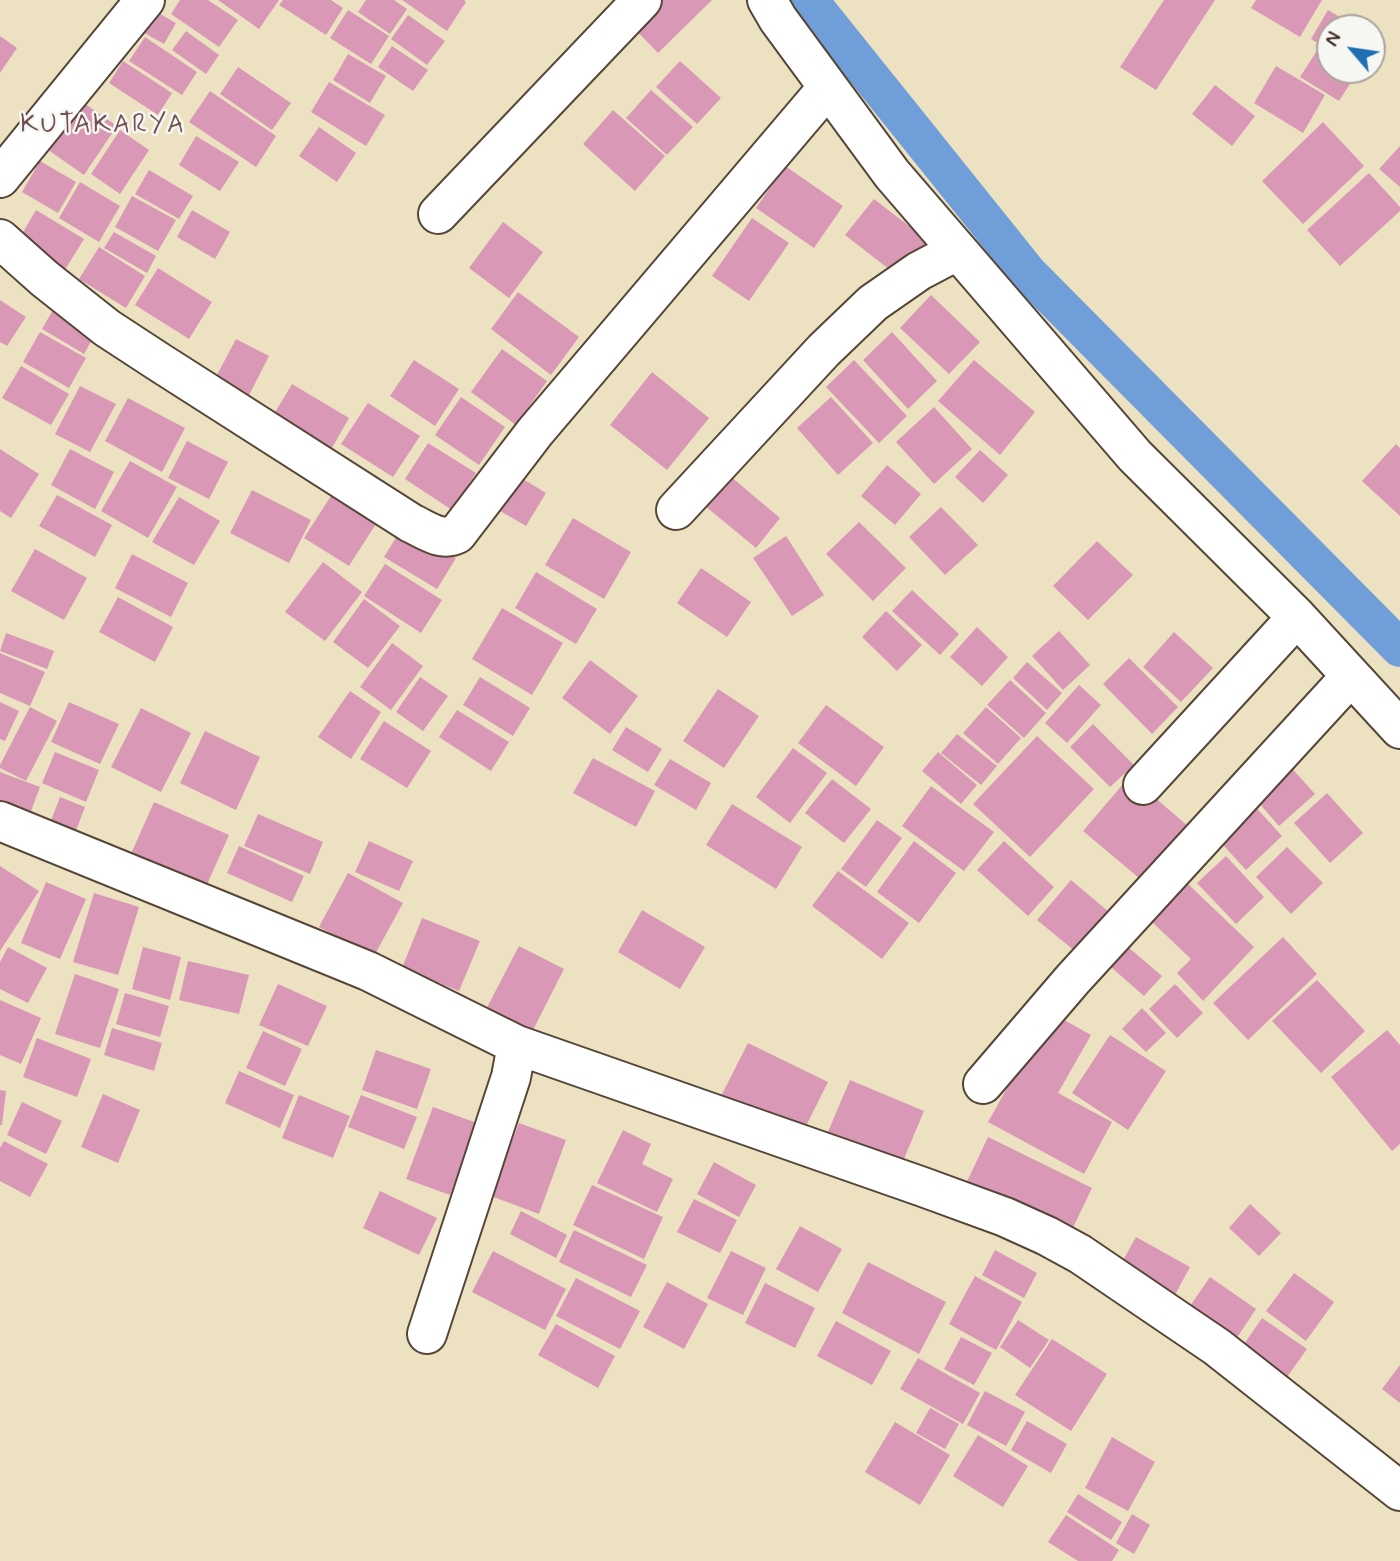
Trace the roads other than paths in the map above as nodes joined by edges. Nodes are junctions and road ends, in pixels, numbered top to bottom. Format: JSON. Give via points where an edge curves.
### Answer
{"nodes":[{"id":1,"x":145,"y":0,"type":"edge"},
{"id":2,"x":642,"y":0,"type":"edge"},
{"id":3,"x":767,"y":0,"type":"edge"},
{"id":4,"x":828,"y":87,"type":"junction"},
{"id":5,"x":0,"y":177,"type":"edge"},
{"id":6,"x":439,"y":214,"type":"dead end"},
{"id":7,"x":0,"y":239,"type":"edge"},
{"id":8,"x":957,"y":250,"type":"junction"},
{"id":9,"x":676,"y":510,"type":"dead end"},
{"id":10,"x":1297,"y":617,"type":"junction"},
{"id":11,"x":1351,"y":676,"type":"junction"},
{"id":12,"x":1400,"y":729,"type":"edge"},
{"id":13,"x":1143,"y":785,"type":"dead end"},
{"id":14,"x":0,"y":821,"type":"edge"},
{"id":15,"x":517,"y":1045,"type":"junction"},
{"id":16,"x":983,"y":1084,"type":"dead end"},
{"id":17,"x":427,"y":1334,"type":"dead end"},
{"id":18,"x":1400,"y":1491,"type":"edge"}],
"edges":[{"from":1,"to":5,"type":"street"},
{"from":2,"to":6,"type":"street"},
{"from":3,"to":4,"type":"street"},
{"from":4,"to":7,"type":"street","via":[[450,537],[411,523],[148,355],[80,307]]},
{"from":4,"to":8,"type":"street","via":[[892,174]]},
{"from":8,"to":9,"type":"street","via":[[873,303]]},
{"from":8,"to":10,"type":"street","via":[[1135,456]]},
{"from":10,"to":11,"type":"street"},
{"from":10,"to":13,"type":"street"},
{"from":11,"to":12,"type":"street"},
{"from":11,"to":16,"type":"street"},
{"from":14,"to":15,"type":"street","via":[[368,971]]},
{"from":15,"to":17,"type":"street","via":[[511,1077]]},
{"from":15,"to":18,"type":"street","via":[[923,1187],[1047,1237],[1080,1254],[1217,1348]]}]}
